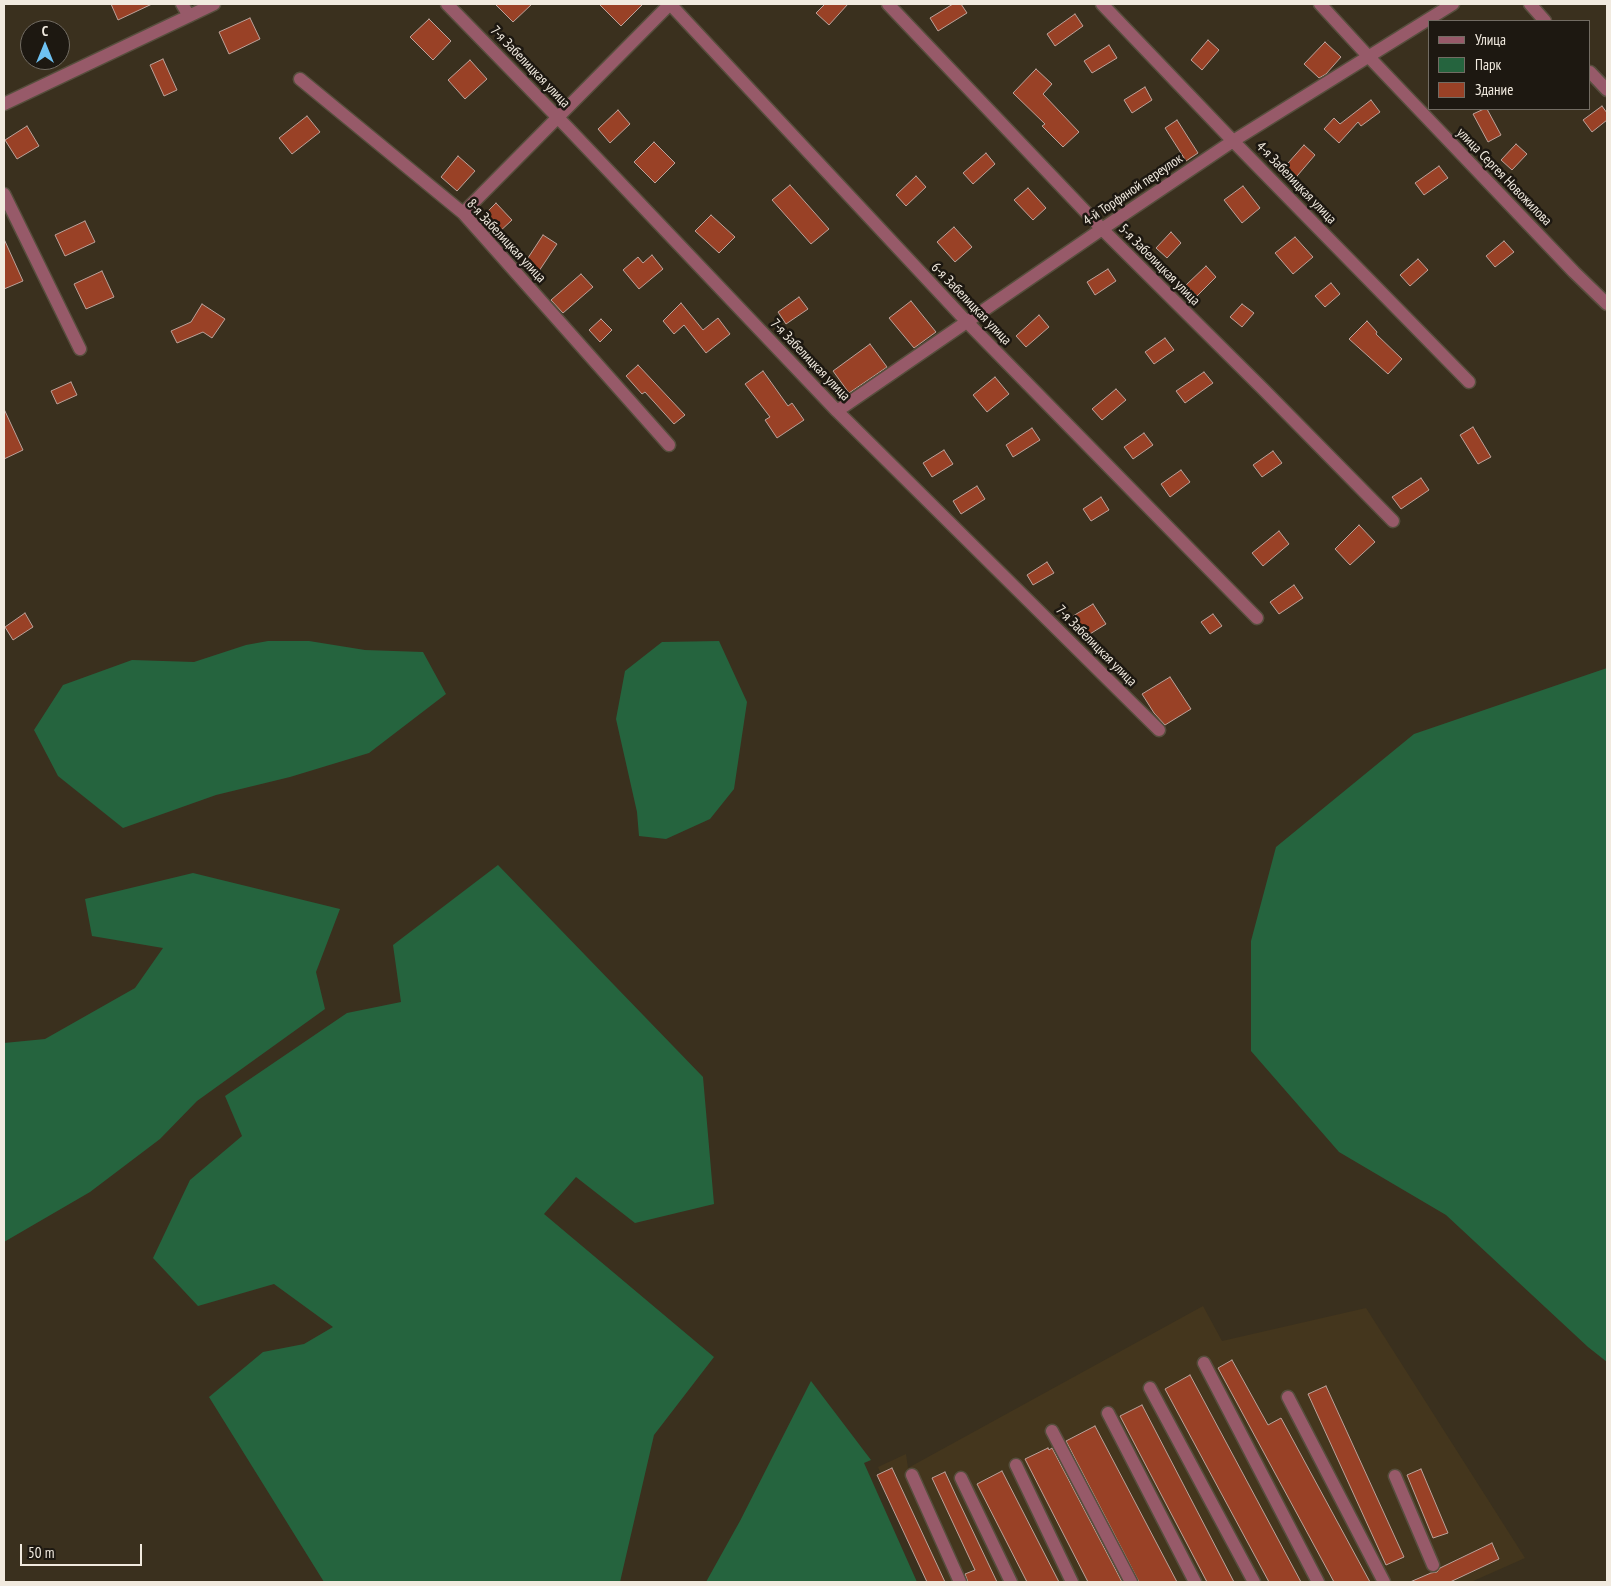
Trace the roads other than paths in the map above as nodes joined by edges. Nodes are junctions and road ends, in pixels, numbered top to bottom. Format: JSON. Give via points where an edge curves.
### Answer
{"nodes":[{"id":1,"x":182,"y":4,"type":"edge"},
{"id":2,"x":214,"y":4,"type":"edge"},
{"id":3,"x":447,"y":4,"type":"edge"},
{"id":4,"x":670,"y":4,"type":"edge"},
{"id":5,"x":888,"y":4,"type":"edge"},
{"id":6,"x":1102,"y":4,"type":"edge"},
{"id":7,"x":1320,"y":4,"type":"edge"},
{"id":8,"x":1453,"y":4,"type":"edge"},
{"id":9,"x":1530,"y":4,"type":"edge"},
{"id":10,"x":189,"y":16,"type":"junction"},
{"id":11,"x":1544,"y":20,"type":"edge"},
{"id":12,"x":1368,"y":56,"type":"junction"},
{"id":13,"x":1591,"y":73,"type":"edge"},
{"id":14,"x":300,"y":79,"type":"dead end"},
{"id":15,"x":1607,"y":90,"type":"edge"},
{"id":16,"x":4,"y":104,"type":"edge"},
{"id":17,"x":557,"y":117,"type":"junction"},
{"id":18,"x":1234,"y":141,"type":"junction"},
{"id":19,"x":4,"y":194,"type":"edge"},
{"id":20,"x":463,"y":213,"type":"junction"},
{"id":21,"x":1102,"y":229,"type":"junction"},
{"id":22,"x":1607,"y":304,"type":"edge"},
{"id":23,"x":967,"y":322,"type":"junction"},
{"id":24,"x":80,"y":349,"type":"dead end"},
{"id":25,"x":1469,"y":382,"type":"dead end"},
{"id":26,"x":837,"y":411,"type":"junction"},
{"id":27,"x":669,"y":445,"type":"dead end"},
{"id":28,"x":1393,"y":521,"type":"dead end"},
{"id":29,"x":1257,"y":618,"type":"dead end"},
{"id":30,"x":1159,"y":730,"type":"dead end"},
{"id":31,"x":1204,"y":1363,"type":"dead end"},
{"id":32,"x":1150,"y":1388,"type":"dead end"},
{"id":33,"x":1288,"y":1397,"type":"dead end"},
{"id":34,"x":1108,"y":1412,"type":"dead end"},
{"id":35,"x":1052,"y":1431,"type":"dead end"},
{"id":36,"x":1016,"y":1465,"type":"dead end"},
{"id":37,"x":912,"y":1476,"type":"dead end"},
{"id":38,"x":1395,"y":1476,"type":"dead end"},
{"id":39,"x":961,"y":1478,"type":"dead end"},
{"id":40,"x":1433,"y":1565,"type":"dead end"},
{"id":41,"x":960,"y":1582,"type":"edge"},
{"id":42,"x":1011,"y":1582,"type":"edge"},
{"id":43,"x":1072,"y":1582,"type":"edge"},
{"id":44,"x":1131,"y":1582,"type":"edge"},
{"id":45,"x":1195,"y":1582,"type":"edge"},
{"id":46,"x":1254,"y":1582,"type":"edge"},
{"id":47,"x":1318,"y":1582,"type":"edge"},
{"id":48,"x":1384,"y":1582,"type":"edge"}],
"edges":[{"from":1,"to":10,"type":"street"},
{"from":2,"to":10,"type":"street"},
{"from":3,"to":17,"type":"street","name":"7-я Забелицкая улица"},
{"from":4,"to":17,"type":"street"},
{"from":4,"to":23,"type":"street","name":"6-я Забелицкая улица"},
{"from":5,"to":21,"type":"street","name":"5-я Забелицкая улица"},
{"from":6,"to":18,"type":"street","name":"4-я Забелицкая улица"},
{"from":7,"to":12,"type":"street","name":"улица Сергея Новожилова"},
{"from":8,"to":12,"type":"street","name":"4-й Торфяной переулок"},
{"from":9,"to":11,"type":"street"},
{"from":10,"to":16,"type":"street"},
{"from":12,"to":18,"type":"street","name":"4-й Торфяной переулок"},
{"from":12,"to":22,"type":"street","name":"улица Сергея Новожилова"},
{"from":13,"to":15,"type":"street"},
{"from":14,"to":20,"type":"street","name":"8-я Забелицкая улица"},
{"from":17,"to":20,"type":"street"},
{"from":17,"to":26,"type":"street","name":"7-я Забелицкая улица"},
{"from":18,"to":21,"type":"street","name":"4-й Торфяной переулок"},
{"from":18,"to":25,"type":"street","name":"4-я Забелицкая улица"},
{"from":19,"to":24,"type":"street"},
{"from":20,"to":27,"type":"street","name":"8-я Забелицкая улица"},
{"from":21,"to":23,"type":"street","name":"4-й Торфяной переулок"},
{"from":21,"to":28,"type":"street","name":"5-я Забелицкая улица"},
{"from":23,"to":26,"type":"street","name":"4-й Торфяной переулок"},
{"from":23,"to":29,"type":"street","name":"6-я Забелицкая улица"},
{"from":26,"to":30,"type":"street","name":"7-я Забелицкая улица"},
{"from":31,"to":47,"type":"street"},
{"from":32,"to":46,"type":"street"},
{"from":33,"to":48,"type":"street"},
{"from":34,"to":45,"type":"street"},
{"from":35,"to":44,"type":"street"},
{"from":36,"to":43,"type":"street"},
{"from":37,"to":41,"type":"street"},
{"from":38,"to":40,"type":"street"},
{"from":39,"to":42,"type":"street"}]}
